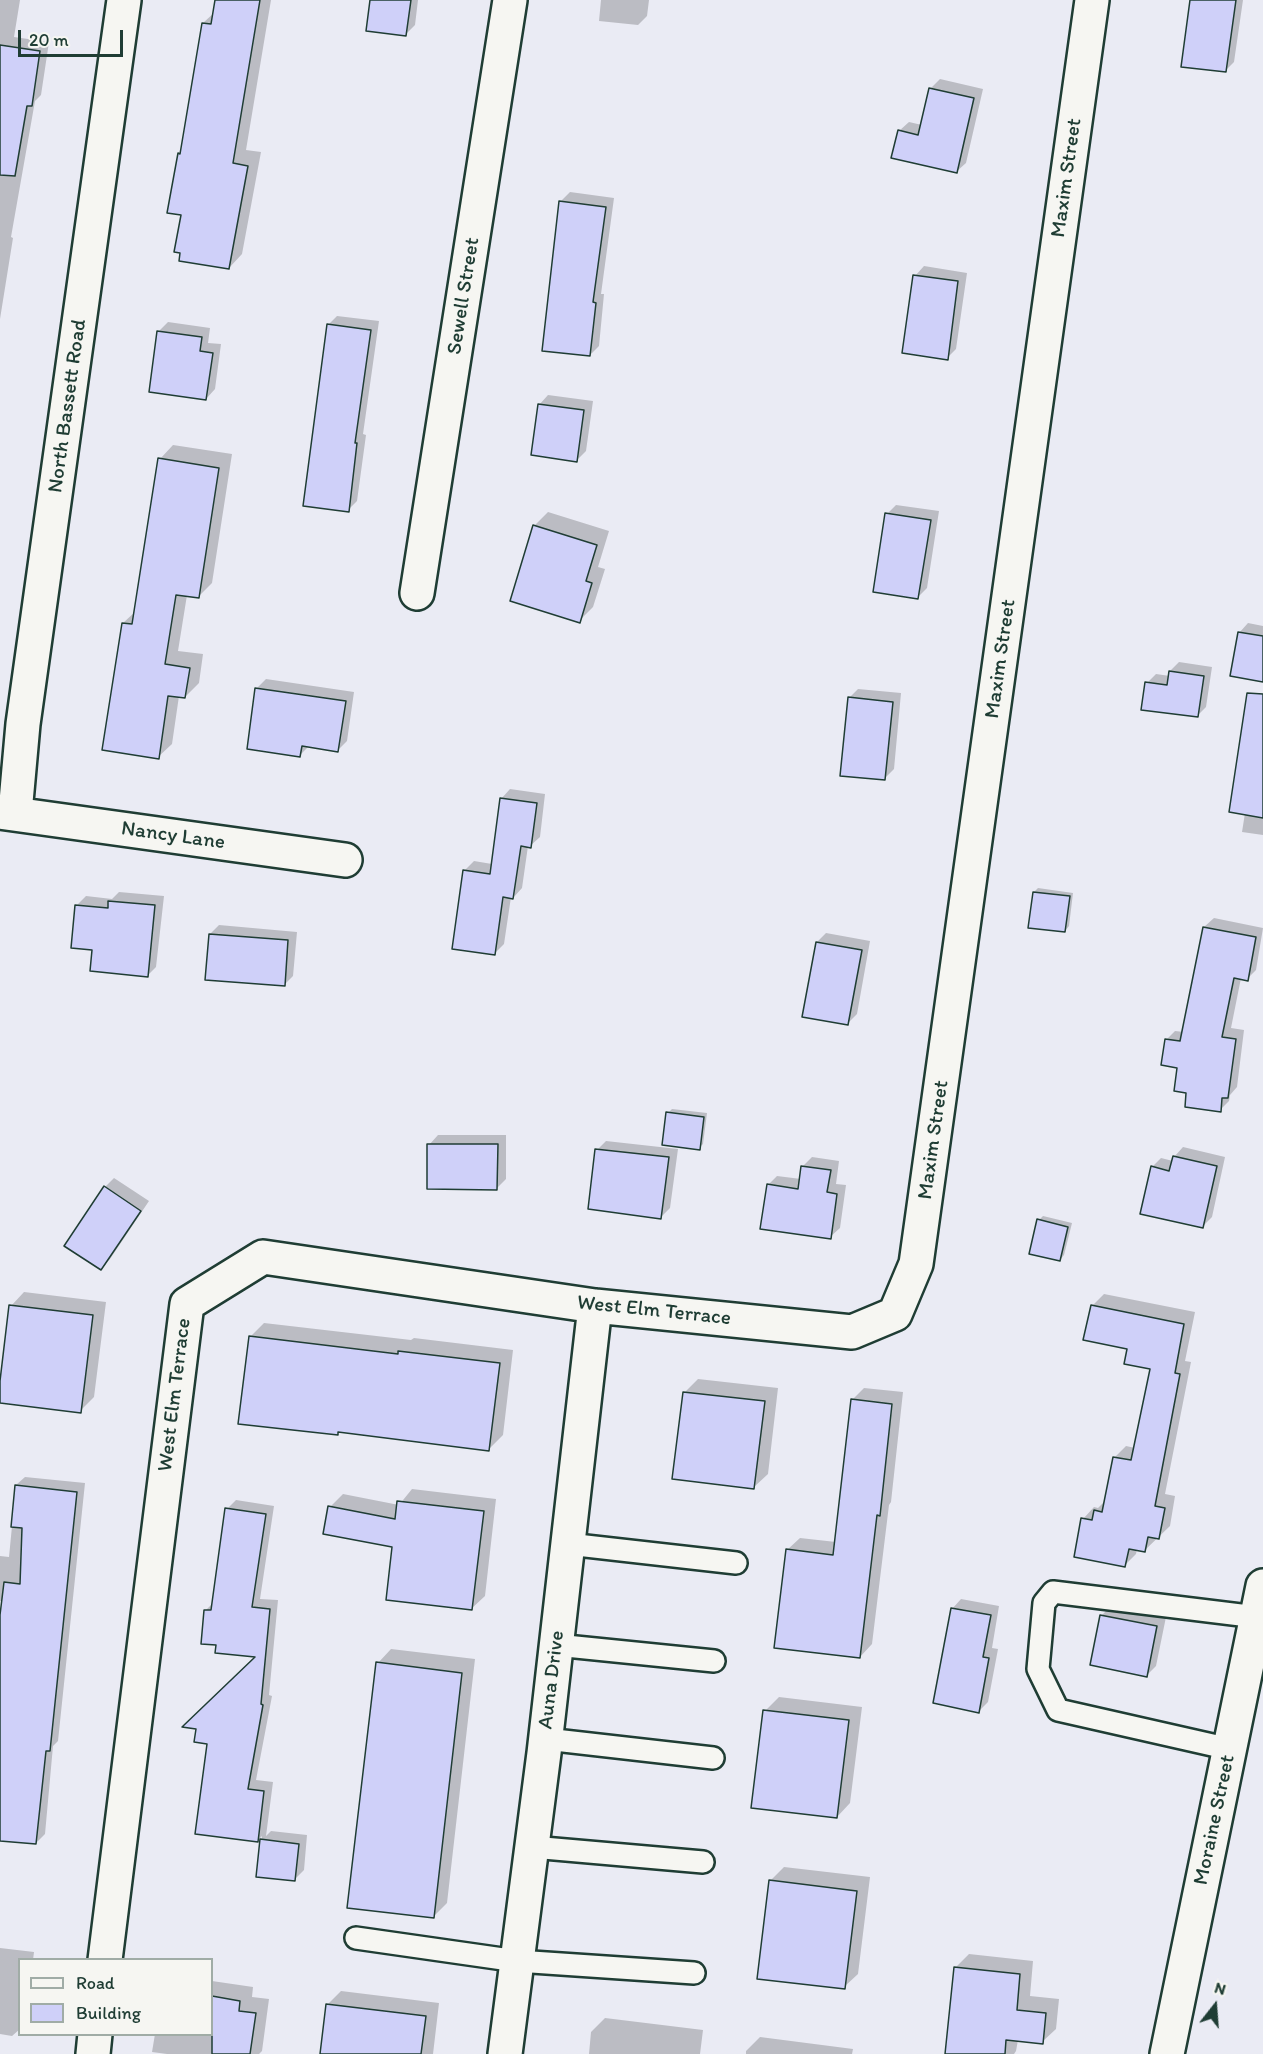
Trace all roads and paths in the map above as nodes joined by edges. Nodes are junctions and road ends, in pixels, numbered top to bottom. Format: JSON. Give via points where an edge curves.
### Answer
{"nodes":[{"id":1,"x":124,"y":0,"type":"edge"},
{"id":2,"x":510,"y":0,"type":"edge"},
{"id":3,"x":1092,"y":0,"type":"edge"},
{"id":4,"x":417,"y":592,"type":"dead end"},
{"id":5,"x":7,"y":812,"type":"edge"},
{"id":6,"x":345,"y":860,"type":"dead end"},
{"id":7,"x":595,"y":1306,"type":"junction"},
{"id":8,"x":895,"y":1314,"type":"joint"},
{"id":9,"x":568,"y":1544,"type":"junction"},
{"id":10,"x":735,"y":1563,"type":"dead end"},
{"id":11,"x":1260,"y":1602,"type":"edge"},
{"id":12,"x":556,"y":1645,"type":"junction"},
{"id":13,"x":714,"y":1661,"type":"dead end"},
{"id":14,"x":546,"y":1738,"type":"junction"},
{"id":15,"x":1230,"y":1749,"type":"junction"},
{"id":16,"x":713,"y":1758,"type":"dead end"},
{"id":17,"x":532,"y":1847,"type":"junction"},
{"id":18,"x":703,"y":1862,"type":"dead end"},
{"id":19,"x":356,"y":1938,"type":"dead end"},
{"id":20,"x":105,"y":1958,"type":"edge"},
{"id":21,"x":517,"y":1961,"type":"junction"},
{"id":22,"x":694,"y":1973,"type":"dead end"},
{"id":23,"x":95,"y":2036,"type":"edge"},
{"id":24,"x":93,"y":2054,"type":"edge"},
{"id":25,"x":505,"y":2054,"type":"edge"},
{"id":26,"x":1167,"y":2054,"type":"edge"}],
"edges":[{"from":1,"to":5,"type":"street","name":"North Bassett Road","via":[[23,724]]},
{"from":2,"to":4,"type":"street","name":"Sewell Street"},
{"from":3,"to":8,"type":"street","name":"Maxim Street","via":[[916,1264]]},
{"from":5,"to":6,"type":"street","name":"Nancy Lane"},
{"from":7,"to":8,"type":"street","name":"West Elm Terrace","via":[[852,1332]]},
{"from":7,"to":9,"type":"street","name":"Auna Drive"},
{"from":7,"to":20,"type":"street","name":"West Elm Terrace","via":[[263,1257],[187,1304]]},
{"from":9,"to":10,"type":"lane"},
{"from":9,"to":12,"type":"street","name":"Auna Drive"},
{"from":11,"to":15,"type":"street","name":"Moraine Street"},
{"from":11,"to":15,"type":"lane","via":[[1053,1592],[1044,1602],[1038,1669],[1058,1710]]},
{"from":12,"to":13,"type":"lane"},
{"from":12,"to":14,"type":"street","name":"Auna Drive"},
{"from":14,"to":16,"type":"lane"},
{"from":14,"to":17,"type":"street","name":"Auna Drive"},
{"from":15,"to":26,"type":"street","name":"Moraine Street"},
{"from":17,"to":18,"type":"lane"},
{"from":17,"to":21,"type":"street","name":"Auna Drive"},
{"from":19,"to":21,"type":"lane"},
{"from":21,"to":22,"type":"lane"},
{"from":21,"to":25,"type":"street","name":"Auna Drive"},
{"from":23,"to":24,"type":"street"}]}
